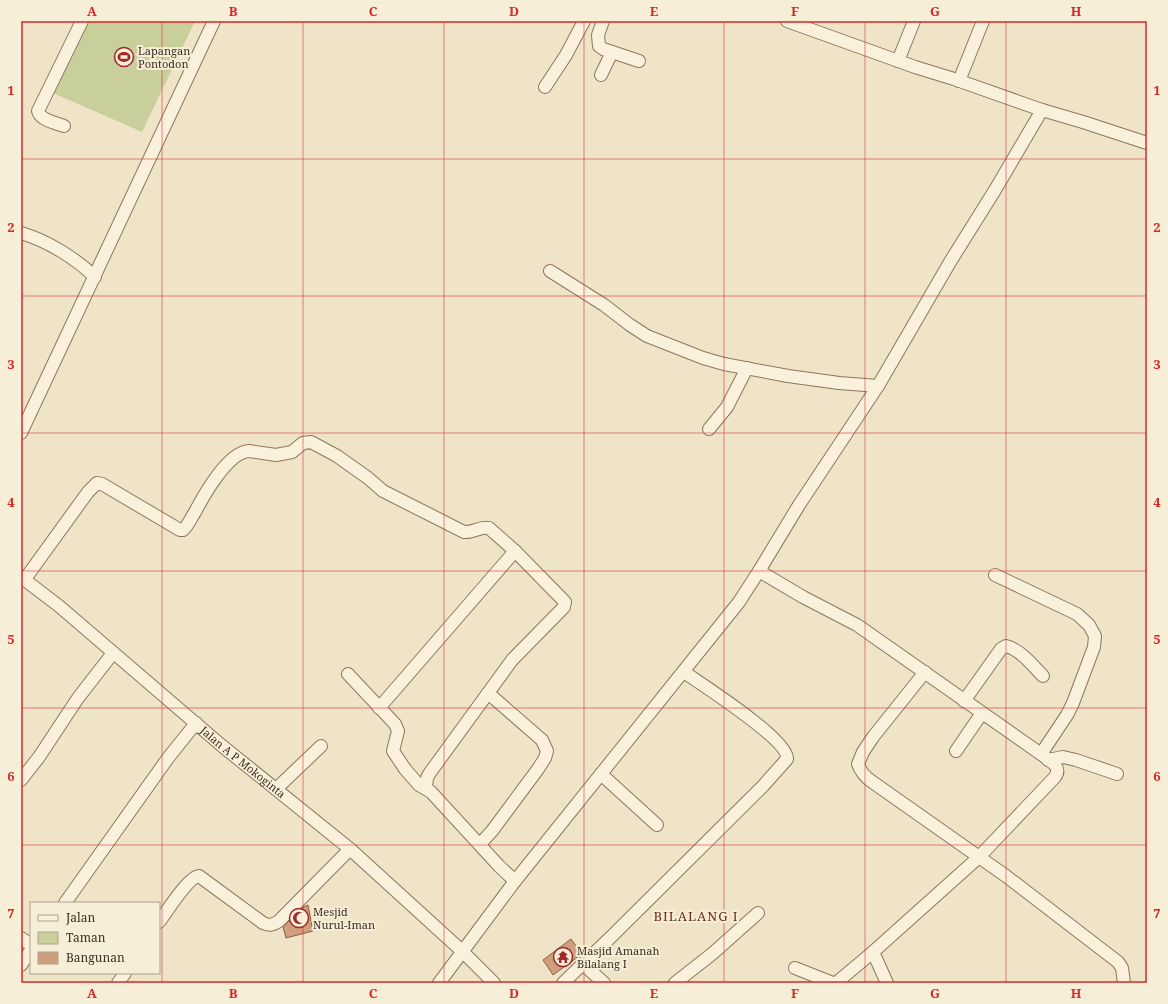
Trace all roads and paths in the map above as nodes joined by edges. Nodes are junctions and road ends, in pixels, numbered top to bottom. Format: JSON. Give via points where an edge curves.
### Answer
{"nodes":[{"id":1,"x":82,"y":21,"type":"edge"},
{"id":2,"x":584,"y":21,"type":"edge"},
{"id":3,"x":603,"y":21,"type":"edge"},
{"id":4,"x":787,"y":21,"type":"edge"},
{"id":5,"x":914,"y":21,"type":"edge"},
{"id":6,"x":983,"y":21,"type":"edge"},
{"id":7,"x":212,"y":22,"type":"edge"},
{"id":8,"x":612,"y":52,"type":"junction"},
{"id":9,"x":639,"y":61,"type":"dead end"},
{"id":10,"x":898,"y":61,"type":"junction"},
{"id":11,"x":601,"y":75,"type":"dead end"},
{"id":12,"x":959,"y":81,"type":"junction"},
{"id":13,"x":545,"y":87,"type":"dead end"},
{"id":14,"x":1042,"y":110,"type":"junction"},
{"id":15,"x":64,"y":126,"type":"dead end"},
{"id":16,"x":1147,"y":143,"type":"edge"},
{"id":17,"x":21,"y":233,"type":"edge"},
{"id":18,"x":550,"y":271,"type":"dead end"},
{"id":19,"x":95,"y":277,"type":"junction"},
{"id":20,"x":747,"y":368,"type":"junction"},
{"id":21,"x":878,"y":386,"type":"junction"},
{"id":22,"x":709,"y":428,"type":"dead end"},
{"id":23,"x":21,"y":433,"type":"edge"},
{"id":24,"x":515,"y":551,"type":"junction"},
{"id":25,"x":759,"y":571,"type":"junction"},
{"id":26,"x":995,"y":575,"type":"dead end"},
{"id":27,"x":23,"y":578,"type":"edge"},
{"id":28,"x":113,"y":653,"type":"junction"},
{"id":29,"x":684,"y":672,"type":"junction"},
{"id":30,"x":925,"y":672,"type":"junction"},
{"id":31,"x":348,"y":674,"type":"dead end"},
{"id":32,"x":1044,"y":676,"type":"dead end"},
{"id":33,"x":488,"y":693,"type":"junction"},
{"id":34,"x":964,"y":701,"type":"junction"},
{"id":35,"x":379,"y":708,"type":"junction"},
{"id":36,"x":982,"y":714,"type":"junction"},
{"id":37,"x":196,"y":723,"type":"junction"},
{"id":38,"x":321,"y":746,"type":"dead end"},
{"id":39,"x":956,"y":751,"type":"dead end"},
{"id":40,"x":1044,"y":757,"type":"junction"},
{"id":41,"x":601,"y":774,"type":"junction"},
{"id":42,"x":1117,"y":774,"type":"dead end"},
{"id":43,"x":21,"y":780,"type":"edge"},
{"id":44,"x":426,"y":788,"type":"junction"},
{"id":45,"x":276,"y":789,"type":"junction"},
{"id":46,"x":657,"y":825,"type":"dead end"},
{"id":47,"x":480,"y":844,"type":"junction"},
{"id":48,"x":350,"y":849,"type":"junction"},
{"id":49,"x":979,"y":857,"type":"junction"},
{"id":50,"x":515,"y":881,"type":"junction"},
{"id":51,"x":66,"y":902,"type":"edge"},
{"id":52,"x":758,"y":913,"type":"dead end"},
{"id":53,"x":160,"y":921,"type":"edge"},
{"id":54,"x":21,"y":938,"type":"edge"},
{"id":55,"x":30,"y":944,"type":"edge"},
{"id":56,"x":30,"y":951,"type":"edge"},
{"id":57,"x":462,"y":951,"type":"junction"},
{"id":58,"x":873,"y":952,"type":"junction"},
{"id":59,"x":21,"y":964,"type":"edge"},
{"id":60,"x":583,"y":964,"type":"junction"},
{"id":61,"x":795,"y":968,"type":"dead end"},
{"id":62,"x":124,"y":974,"type":"edge"},
{"id":63,"x":118,"y":983,"type":"edge"},
{"id":64,"x":439,"y":983,"type":"edge"},
{"id":65,"x":494,"y":983,"type":"edge"},
{"id":66,"x":563,"y":983,"type":"edge"},
{"id":67,"x":604,"y":983,"type":"edge"},
{"id":68,"x":676,"y":983,"type":"edge"},
{"id":69,"x":833,"y":983,"type":"edge"},
{"id":70,"x":836,"y":983,"type":"edge"},
{"id":71,"x":888,"y":983,"type":"edge"},
{"id":72,"x":1124,"y":983,"type":"edge"}],
"edges":[{"from":1,"to":15,"type":"street","via":[[38,111],[42,117]]},
{"from":2,"to":13,"type":"street"},
{"from":3,"to":8,"type":"street","via":[[598,35],[599,46]]},
{"from":4,"to":10,"type":"street"},
{"from":5,"to":10,"type":"street"},
{"from":6,"to":12,"type":"street"},
{"from":7,"to":19,"type":"street"},
{"from":8,"to":9,"type":"street"},
{"from":8,"to":11,"type":"street"},
{"from":10,"to":12,"type":"street"},
{"from":12,"to":14,"type":"street"},
{"from":14,"to":16,"type":"street"},
{"from":14,"to":21,"type":"street"},
{"from":17,"to":19,"type":"street","via":[[53,247],[84,266]]},
{"from":18,"to":20,"type":"street","via":[[647,336],[717,362]]},
{"from":19,"to":23,"type":"street"},
{"from":20,"to":21,"type":"street","via":[[805,379]]},
{"from":20,"to":22,"type":"street","via":[[728,407]]},
{"from":21,"to":25,"type":"street","via":[[799,505]]},
{"from":24,"to":27,"type":"street","via":[[489,528],[464,532],[383,491],[337,456],[311,442],[306,442],[286,453],[276,455],[245,451],[235,457],[221,472],[183,530],[97,483]]},
{"from":24,"to":33,"type":"street","via":[[565,604],[514,657]]},
{"from":24,"to":35,"type":"street"},
{"from":25,"to":29,"type":"street","via":[[739,602]]},
{"from":25,"to":30,"type":"street","via":[[857,625]]},
{"from":26,"to":40,"type":"street","via":[[1077,614],[1089,625],[1095,636],[1094,647],[1074,703]]},
{"from":27,"to":28,"type":"street","name":"Jalan A P Mokoginta"},
{"from":28,"to":37,"type":"street","name":"Jalan A P Mokoginta"},
{"from":28,"to":43,"type":"street"},
{"from":29,"to":41,"type":"street"},
{"from":29,"to":60,"type":"street","via":[[752,720],[780,745],[787,759],[763,786]]},
{"from":30,"to":34,"type":"street"},
{"from":30,"to":49,"type":"street","via":[[873,738],[858,764],[864,776]]},
{"from":31,"to":35,"type":"street"},
{"from":32,"to":34,"type":"street","via":[[1011,647],[1006,646],[1001,649]]},
{"from":33,"to":44,"type":"street","via":[[429,774]]},
{"from":33,"to":47,"type":"street","via":[[542,740],[547,751],[546,758]]},
{"from":34,"to":36,"type":"street"},
{"from":35,"to":44,"type":"street","via":[[395,724],[398,731],[393,749],[395,755],[419,785]]},
{"from":36,"to":39,"type":"street"},
{"from":36,"to":40,"type":"street"},
{"from":37,"to":45,"type":"street","name":"Jalan A P Mokoginta"},
{"from":37,"to":51,"type":"street","via":[[168,758]]},
{"from":38,"to":45,"type":"street"},
{"from":40,"to":42,"type":"street","via":[[1076,760]]},
{"from":40,"to":49,"type":"street","via":[[1057,767],[1058,774]]},
{"from":41,"to":46,"type":"street"},
{"from":41,"to":50,"type":"street"},
{"from":44,"to":47,"type":"street"},
{"from":45,"to":48,"type":"street","name":"Jalan A P Mokoginta"},
{"from":47,"to":50,"type":"street"},
{"from":48,"to":53,"type":"street","via":[[279,921],[272,925],[267,925],[199,876],[192,879],[182,890]]},
{"from":48,"to":57,"type":"street","name":"Jalan A P Mokoginta"},
{"from":49,"to":58,"type":"street"},
{"from":49,"to":72,"type":"street","via":[[1118,962],[1122,968]]},
{"from":50,"to":57,"type":"street"},
{"from":52,"to":68,"type":"street"},
{"from":54,"to":55,"type":"street"},
{"from":56,"to":59,"type":"street"},
{"from":57,"to":64,"type":"street"},
{"from":57,"to":65,"type":"street","name":"Jalan A P Mokoginta"},
{"from":58,"to":70,"type":"street"},
{"from":58,"to":71,"type":"street"},
{"from":60,"to":66,"type":"street"},
{"from":60,"to":67,"type":"street"},
{"from":61,"to":69,"type":"street"},
{"from":62,"to":63,"type":"street"}]}
